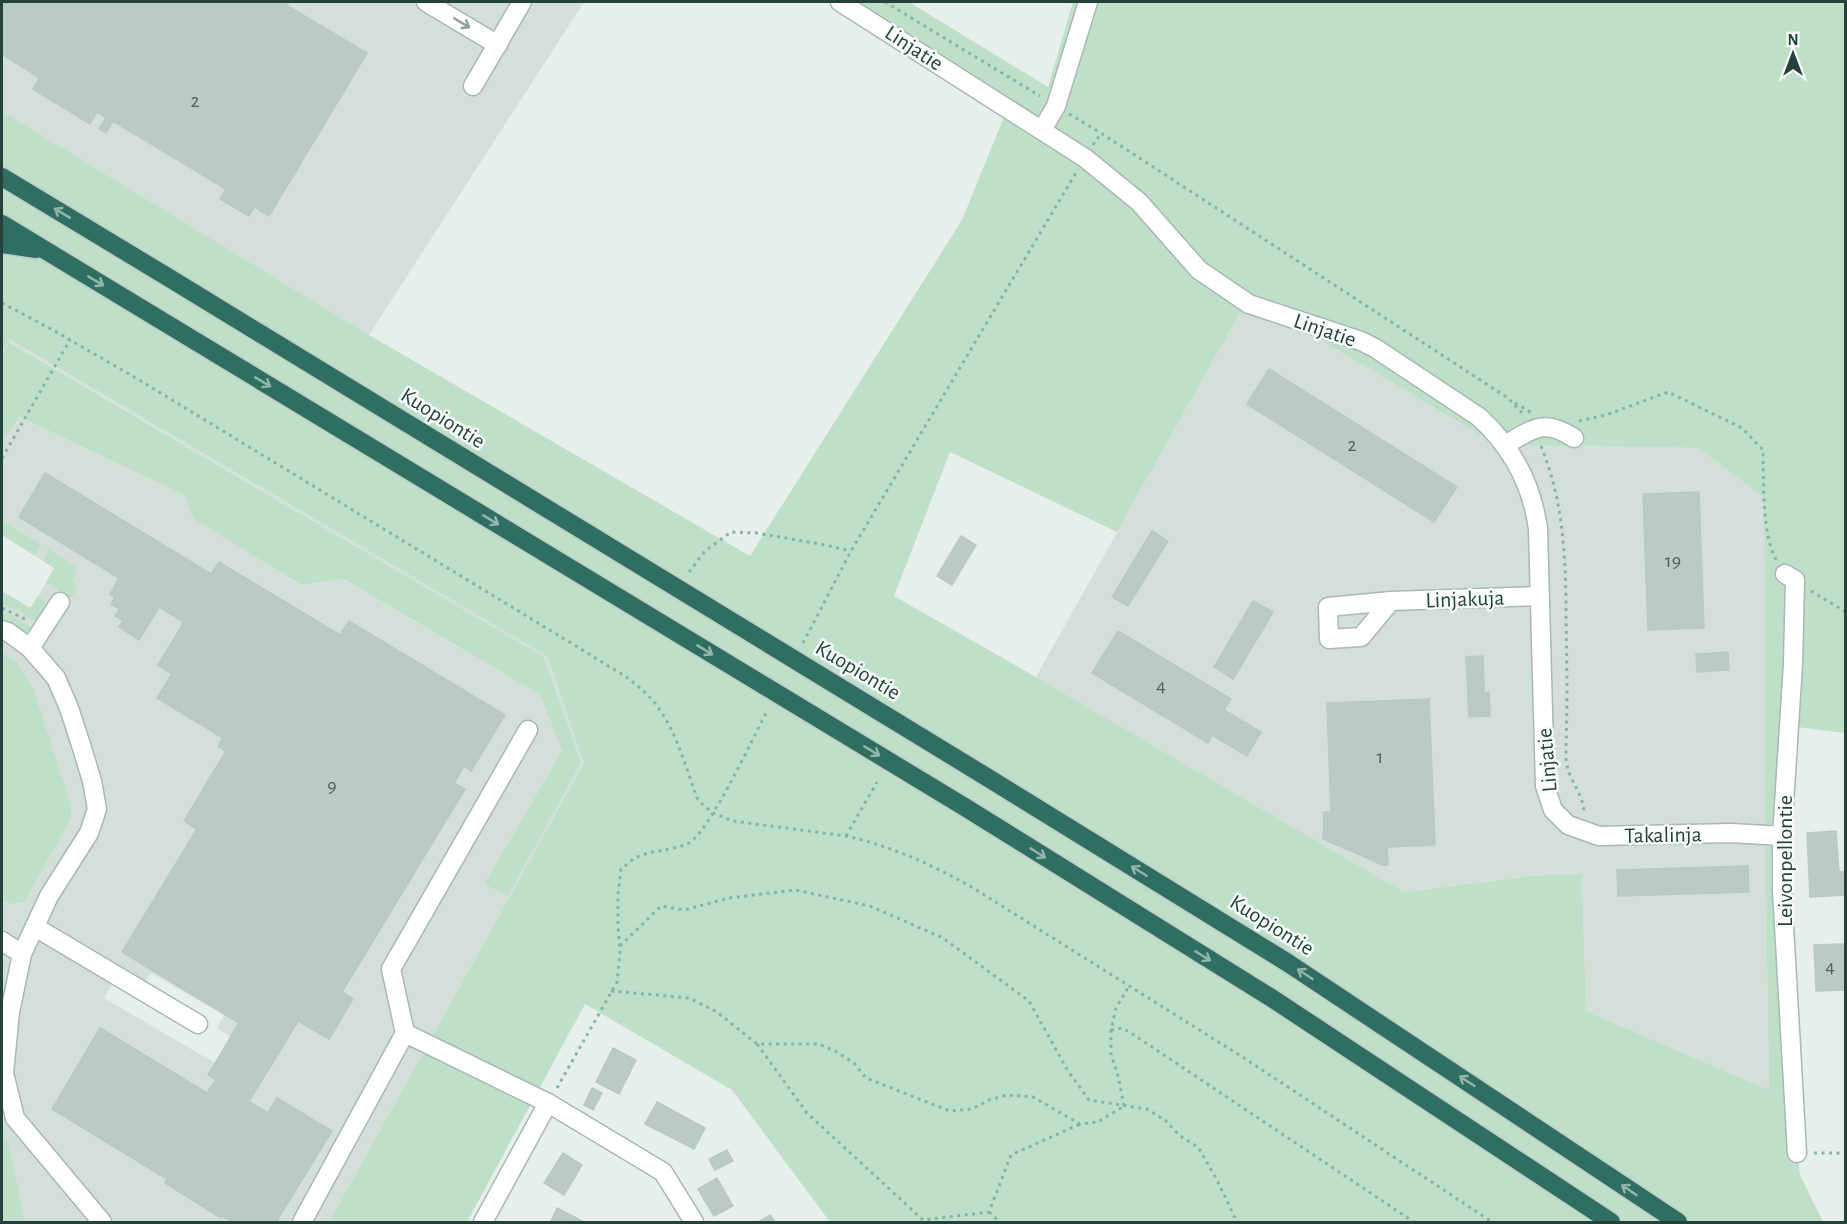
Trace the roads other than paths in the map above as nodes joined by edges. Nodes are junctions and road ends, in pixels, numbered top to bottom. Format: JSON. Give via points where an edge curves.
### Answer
{"nodes":[{"id":1,"x":426,"y":2,"type":"edge"},
{"id":2,"x":522,"y":2,"type":"edge"},
{"id":3,"x":840,"y":2,"type":"edge"},
{"id":4,"x":1088,"y":2,"type":"edge"},
{"id":5,"x":498,"y":45,"type":"junction"},
{"id":6,"x":473,"y":86,"type":"dead end"},
{"id":7,"x":1042,"y":130,"type":"junction"},
{"id":8,"x":2,"y":177,"type":"edge"},
{"id":9,"x":2,"y":224,"type":"edge"},
{"id":10,"x":2,"y":244,"type":"edge"},
{"id":11,"x":46,"y":251,"type":"junction"},
{"id":12,"x":1574,"y":438,"type":"dead end"},
{"id":13,"x":1505,"y":445,"type":"junction"},
{"id":14,"x":1790,"y":577,"type":"road end"},
{"id":15,"x":1539,"y":596,"type":"junction"},
{"id":16,"x":1391,"y":601,"type":"dead end"},
{"id":17,"x":60,"y":602,"type":"dead end"},
{"id":18,"x":2,"y":630,"type":"edge"},
{"id":19,"x":30,"y":648,"type":"junction"},
{"id":20,"x":528,"y":730,"type":"dead end"},
{"id":21,"x":1553,"y":810,"type":"joint"},
{"id":22,"x":1782,"y":836,"type":"junction"},
{"id":23,"x":35,"y":927,"type":"junction"},
{"id":24,"x":2,"y":941,"type":"edge"},
{"id":25,"x":22,"y":954,"type":"junction"},
{"id":26,"x":198,"y":1024,"type":"dead end"},
{"id":27,"x":405,"y":1033,"type":"junction"},
{"id":28,"x":548,"y":1102,"type":"junction"},
{"id":29,"x":1797,"y":1154,"type":"road end"},
{"id":30,"x":102,"y":1222,"type":"edge"},
{"id":31,"x":302,"y":1222,"type":"edge"},
{"id":32,"x":483,"y":1222,"type":"edge"},
{"id":33,"x":694,"y":1222,"type":"edge"},
{"id":34,"x":1611,"y":1222,"type":"edge"},
{"id":35,"x":1678,"y":1222,"type":"edge"}],
"edges":[{"from":1,"to":5,"type":"street","one_way":true},
{"from":2,"to":5,"type":"street"},
{"from":3,"to":7,"type":"street","name":"Linjatie"},
{"from":4,"to":7,"type":"street","via":[[1056,106]]},
{"from":5,"to":6,"type":"street"},
{"from":7,"to":13,"type":"street","name":"Linjatie","via":[[1085,158],[1139,202],[1199,270],[1250,304],[1375,348],[1479,417]]},
{"from":35,"to":8,"type":"highway","name":"Kuopiontie","one_way":true,"via":[[1278,957]]},
{"from":9,"to":11,"type":"highway"},
{"from":10,"to":11,"type":"highway"},
{"from":11,"to":34,"type":"highway","one_way":true,"via":[[963,806],[1270,997]]},
{"from":12,"to":13,"type":"street","via":[[1555,427],[1544,427]]},
{"from":13,"to":15,"type":"street","name":"Linjatie","via":[[1526,480],[1536,512]]},
{"from":14,"to":22,"type":"street","name":"Leivonpellontie","via":[[1793,664]]},
{"from":15,"to":16,"type":"street","name":"Linjakuja"},
{"from":15,"to":21,"type":"street","name":"Linjatie","via":[[1545,786]]},
{"from":17,"to":19,"type":"street"},
{"from":18,"to":19,"type":"street"},
{"from":19,"to":23,"type":"street","via":[[56,678],[69,708],[97,809],[89,833]]},
{"from":20,"to":27,"type":"street","via":[[392,969]]},
{"from":21,"to":22,"type":"street","name":"Takalinja","via":[[1568,825],[1599,836]]},
{"from":22,"to":29,"type":"street","name":"Leivonpellontie"},
{"from":23,"to":25,"type":"street"},
{"from":23,"to":26,"type":"street"},
{"from":24,"to":25,"type":"street"},
{"from":25,"to":30,"type":"street","via":[[10,1012],[4,1073],[15,1118]]},
{"from":27,"to":28,"type":"street"},
{"from":27,"to":31,"type":"street"},
{"from":28,"to":32,"type":"street"},
{"from":28,"to":33,"type":"street","via":[[663,1172]]}]}
